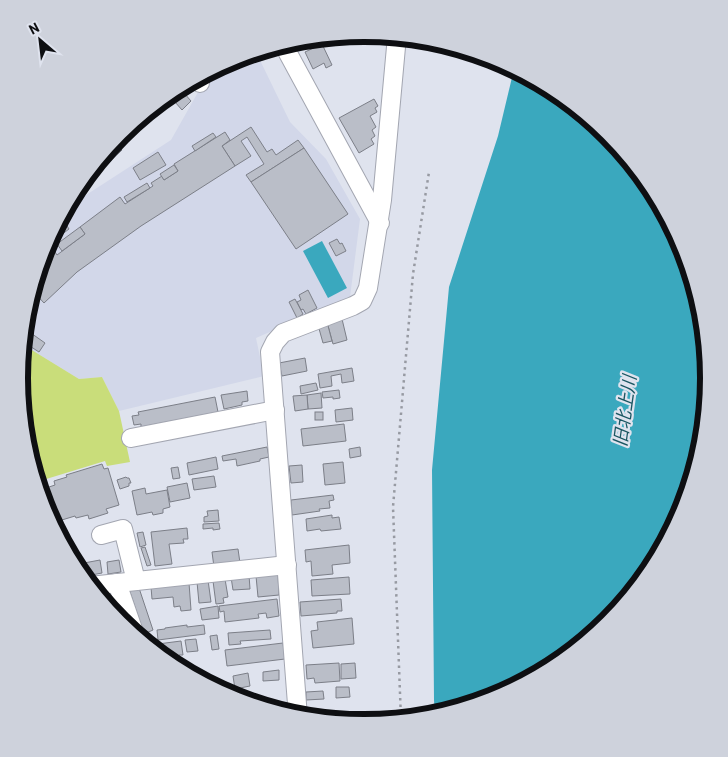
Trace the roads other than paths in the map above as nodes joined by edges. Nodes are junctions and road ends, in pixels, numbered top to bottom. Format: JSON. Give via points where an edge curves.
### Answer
{"nodes":[{"id":1,"x":396,"y":44,"type":"edge"},
{"id":2,"x":286,"y":51,"type":"edge"},
{"id":3,"x":377,"y":232,"type":"junction"},
{"id":4,"x":275,"y":410,"type":"junction"},
{"id":5,"x":131,"y":438,"type":"dead end"},
{"id":6,"x":101,"y":535,"type":"dead end"},
{"id":7,"x":282,"y":555,"type":"junction"},
{"id":8,"x":136,"y":581,"type":"junction"},
{"id":9,"x":117,"y":583,"type":"junction"},
{"id":10,"x":99,"y":585,"type":"edge"},
{"id":11,"x":129,"y":618,"type":"edge"},
{"id":12,"x":297,"y":709,"type":"edge"}],
"edges":[{"from":1,"to":3,"type":"street"},
{"from":2,"to":3,"type":"street"},
{"from":3,"to":4,"type":"street","via":[[368,288],[362,301],[283,333],[275,342],[270,352]]},
{"from":4,"to":5,"type":"street"},
{"from":4,"to":7,"type":"street"},
{"from":6,"to":8,"type":"street","via":[[123,530]]},
{"from":7,"to":8,"type":"street"},
{"from":7,"to":12,"type":"street"},
{"from":8,"to":9,"type":"street"},
{"from":9,"to":10,"type":"street"},
{"from":9,"to":11,"type":"street"}]}
